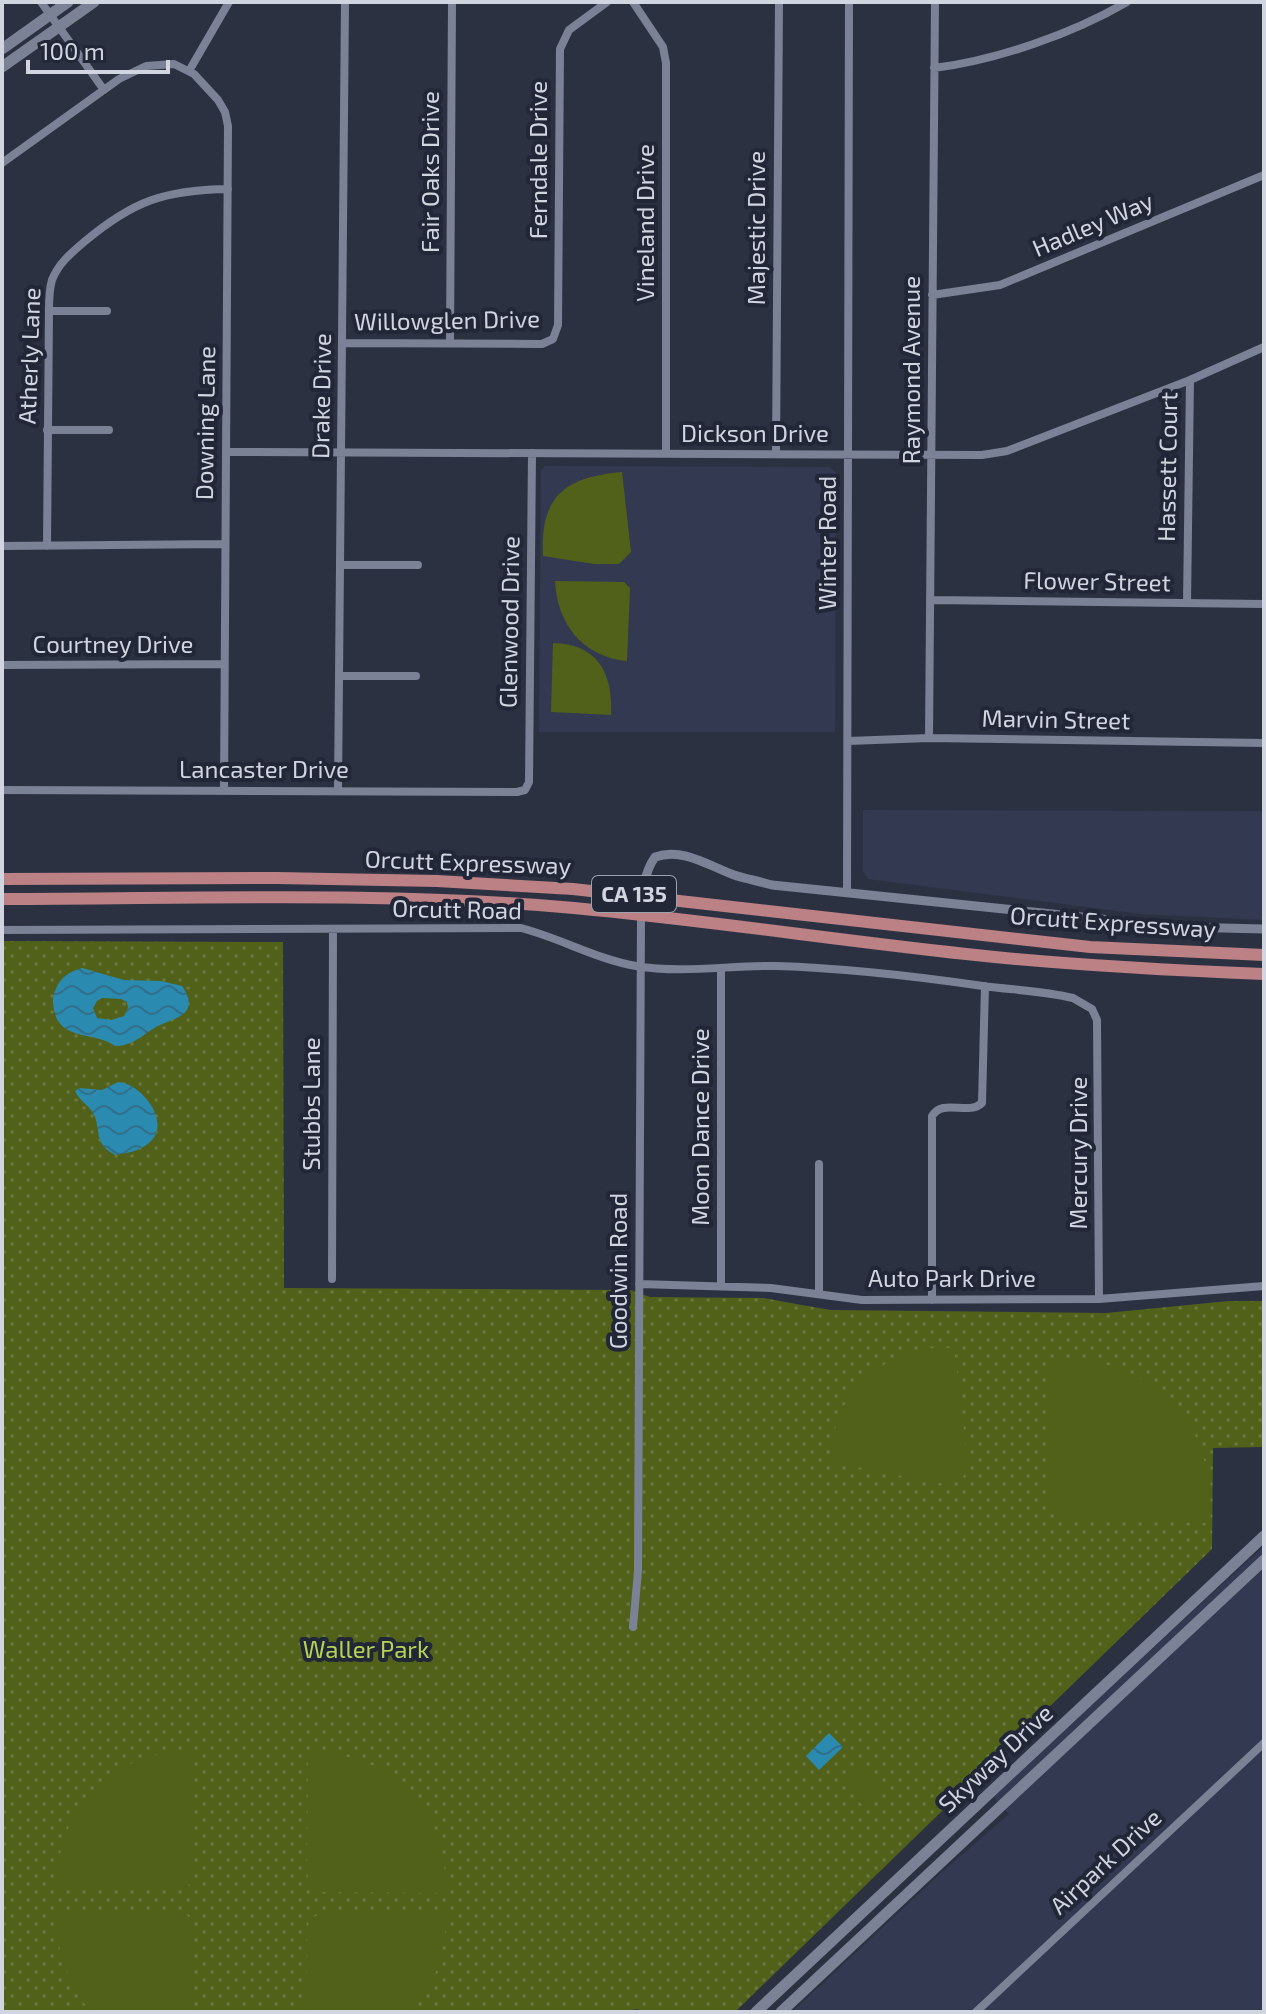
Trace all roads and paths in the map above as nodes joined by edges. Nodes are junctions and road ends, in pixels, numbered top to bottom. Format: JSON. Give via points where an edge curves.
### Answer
{"nodes":[{"id":1,"x":41,"y":2,"type":"edge"},
{"id":2,"x":68,"y":2,"type":"edge"},
{"id":3,"x":94,"y":2,"type":"edge"},
{"id":4,"x":229,"y":2,"type":"edge"},
{"id":5,"x":345,"y":2,"type":"edge"},
{"id":6,"x":452,"y":2,"type":"edge"},
{"id":7,"x":607,"y":2,"type":"edge"},
{"id":8,"x":633,"y":2,"type":"edge"},
{"id":9,"x":779,"y":2,"type":"edge"},
{"id":10,"x":849,"y":2,"type":"edge"},
{"id":11,"x":935,"y":2,"type":"edge"},
{"id":12,"x":1127,"y":2,"type":"edge"},
{"id":13,"x":50,"y":15,"type":"junction"},
{"id":14,"x":59,"y":27,"type":"junction"},
{"id":15,"x":2,"y":49,"type":"edge"},
{"id":16,"x":2,"y":67,"type":"edge"},
{"id":17,"x":934,"y":68,"type":"junction"},
{"id":18,"x":189,"y":71,"type":"junction"},
{"id":19,"x":104,"y":90,"type":"junction"},
{"id":20,"x":2,"y":163,"type":"edge"},
{"id":21,"x":1264,"y":175,"type":"edge"},
{"id":22,"x":228,"y":189,"type":"junction"},
{"id":23,"x":932,"y":295,"type":"junction"},
{"id":24,"x":49,"y":311,"type":"junction"},
{"id":25,"x":107,"y":311,"type":"dead end"},
{"id":26,"x":553,"y":339,"type":"joint"},
{"id":27,"x":342,"y":343,"type":"junction"},
{"id":28,"x":450,"y":343,"type":"junction"},
{"id":29,"x":1264,"y":347,"type":"edge"},
{"id":30,"x":1190,"y":380,"type":"junction"},
{"id":31,"x":47,"y":430,"type":"junction"},
{"id":32,"x":109,"y":430,"type":"dead end"},
{"id":33,"x":226,"y":452,"type":"junction"},
{"id":34,"x":341,"y":452,"type":"junction"},
{"id":35,"x":532,"y":453,"type":"junction"},
{"id":36,"x":666,"y":453,"type":"junction"},
{"id":37,"x":776,"y":454,"type":"junction"},
{"id":38,"x":848,"y":454,"type":"junction"},
{"id":39,"x":931,"y":455,"type":"junction"},
{"id":40,"x":224,"y":544,"type":"junction"},
{"id":41,"x":2,"y":546,"type":"edge"},
{"id":42,"x":47,"y":546,"type":"junction"},
{"id":43,"x":340,"y":565,"type":"junction"},
{"id":44,"x":418,"y":565,"type":"dead end"},
{"id":45,"x":930,"y":600,"type":"junction"},
{"id":46,"x":1187,"y":603,"type":"junction"},
{"id":47,"x":1264,"y":604,"type":"edge"},
{"id":48,"x":224,"y":664,"type":"junction"},
{"id":49,"x":2,"y":665,"type":"edge"},
{"id":50,"x":339,"y":676,"type":"junction"},
{"id":51,"x":416,"y":676,"type":"dead end"},
{"id":52,"x":929,"y":738,"type":"junction"},
{"id":53,"x":848,"y":741,"type":"junction"},
{"id":54,"x":1264,"y":743,"type":"edge"},
{"id":55,"x":2,"y":790,"type":"edge"},
{"id":56,"x":338,"y":790,"type":"junction"},
{"id":57,"x":525,"y":790,"type":"joint"},
{"id":58,"x":224,"y":791,"type":"junction"},
{"id":59,"x":2,"y":879,"type":"edge"},
{"id":60,"x":847,"y":892,"type":"junction"},
{"id":61,"x":642,"y":895,"type":"junction"},
{"id":62,"x":2,"y":899,"type":"edge"},
{"id":63,"x":641,"y":916,"type":"junction"},
{"id":64,"x":333,"y":929,"type":"junction"},
{"id":65,"x":1264,"y":929,"type":"edge"},
{"id":66,"x":2,"y":930,"type":"edge"},
{"id":67,"x":1264,"y":955,"type":"edge"},
{"id":68,"x":639,"y":966,"type":"junction"},
{"id":69,"x":721,"y":968,"type":"junction"},
{"id":70,"x":1264,"y":974,"type":"edge"},
{"id":71,"x":985,"y":986,"type":"junction"},
{"id":72,"x":1092,"y":1009,"type":"joint"},
{"id":73,"x":819,"y":1164,"type":"dead end"},
{"id":74,"x":332,"y":1279,"type":"dead end"},
{"id":75,"x":639,"y":1284,"type":"junction"},
{"id":76,"x":721,"y":1285,"type":"junction"},
{"id":77,"x":1264,"y":1286,"type":"edge"},
{"id":78,"x":819,"y":1294,"type":"junction"},
{"id":79,"x":1099,"y":1299,"type":"junction"},
{"id":80,"x":932,"y":1300,"type":"junction"},
{"id":81,"x":1264,"y":1536,"type":"edge"},
{"id":82,"x":1264,"y":1560,"type":"edge"},
{"id":83,"x":633,"y":1627,"type":"dead end"},
{"id":84,"x":1264,"y":1743,"type":"edge"},
{"id":85,"x":756,"y":2012,"type":"edge"},
{"id":86,"x":781,"y":2012,"type":"edge"},
{"id":87,"x":976,"y":2012,"type":"edge"}],
"edges":[{"from":1,"to":13,"type":"street"},
{"from":2,"to":13,"type":"main road"},
{"from":3,"to":14,"type":"main road"},
{"from":4,"to":18,"type":"street"},
{"from":5,"to":27,"type":"street","name":"Drake Drive"},
{"from":6,"to":28,"type":"street","name":"Fair Oaks Drive"},
{"from":7,"to":26,"type":"street","name":"Ferndale Drive","via":[[569,30],[560,49],[558,325]]},
{"from":8,"to":36,"type":"street","name":"Vineland Drive","via":[[663,47],[666,63]]},
{"from":9,"to":37,"type":"street","name":"Majestic Drive"},
{"from":10,"to":38,"type":"street","name":"Winter Road"},
{"from":11,"to":17,"type":"street","name":"Raymond Avenue"},
{"from":12,"to":17,"type":"street","via":[[1023,48]]},
{"from":13,"to":14,"type":"street"},
{"from":13,"to":15,"type":"main road"},
{"from":14,"to":16,"type":"main road"},
{"from":14,"to":19,"type":"street"},
{"from":17,"to":23,"type":"street","name":"Raymond Avenue"},
{"from":18,"to":19,"type":"street","via":[[174,64],[146,66]]},
{"from":18,"to":22,"type":"street","name":"Downing Lane","via":[[211,89],[225,112]]},
{"from":19,"to":20,"type":"street"},
{"from":21,"to":23,"type":"street","name":"Hadley Way","via":[[1000,285]]},
{"from":22,"to":24,"type":"street","name":"Atherly Lane","via":[[158,196],[104,225],[60,265],[50,286]]},
{"from":22,"to":33,"type":"street","name":"Downing Lane"},
{"from":23,"to":39,"type":"street","name":"Raymond Avenue"},
{"from":24,"to":25,"type":"street"},
{"from":24,"to":31,"type":"street","name":"Atherly Lane"},
{"from":26,"to":28,"type":"street","name":"Willowglen Drive","via":[[542,344]]},
{"from":27,"to":28,"type":"street","name":"Willowglen Drive"},
{"from":27,"to":34,"type":"street","name":"Drake Drive"},
{"from":29,"to":30,"type":"street","name":"Dickson Drive"},
{"from":30,"to":39,"type":"street","name":"Dickson Drive","via":[[1007,451]]},
{"from":30,"to":46,"type":"street","name":"Hassett Court"},
{"from":31,"to":32,"type":"street"},
{"from":31,"to":42,"type":"street","name":"Atherly Lane"},
{"from":33,"to":34,"type":"street","name":"Dickson Drive"},
{"from":33,"to":40,"type":"street","name":"Downing Lane"},
{"from":34,"to":35,"type":"street","name":"Dickson Drive"},
{"from":34,"to":43,"type":"street","name":"Drake Drive"},
{"from":35,"to":36,"type":"street","name":"Dickson Drive"},
{"from":35,"to":57,"type":"street","name":"Glenwood Drive"},
{"from":36,"to":37,"type":"street","name":"Dickson Drive"},
{"from":37,"to":38,"type":"street","name":"Dickson Drive"},
{"from":38,"to":39,"type":"street","name":"Dickson Drive"},
{"from":38,"to":53,"type":"street","name":"Winter Road"},
{"from":39,"to":45,"type":"street","name":"Raymond Avenue"},
{"from":40,"to":42,"type":"street"},
{"from":40,"to":48,"type":"street","name":"Downing Lane"},
{"from":41,"to":42,"type":"street"},
{"from":43,"to":44,"type":"street"},
{"from":43,"to":50,"type":"street","name":"Drake Drive"},
{"from":45,"to":46,"type":"street","name":"Flower Street"},
{"from":45,"to":52,"type":"street","name":"Raymond Avenue"},
{"from":46,"to":47,"type":"street","name":"Flower Street"},
{"from":48,"to":49,"type":"street","name":"Courtney Drive"},
{"from":48,"to":58,"type":"street","name":"Downing Lane"},
{"from":50,"to":51,"type":"street"},
{"from":50,"to":56,"type":"street","name":"Drake Drive"},
{"from":52,"to":53,"type":"street","name":"Marvin Street"},
{"from":52,"to":54,"type":"street","name":"Marvin Street"},
{"from":53,"to":60,"type":"street","name":"Winter Road"},
{"from":55,"to":58,"type":"street","name":"Lancaster Drive"},
{"from":56,"to":57,"type":"street","name":"Lancaster Drive"},
{"from":56,"to":58,"type":"street","name":"Lancaster Drive"},
{"from":59,"to":61,"type":"highway","name":"Orcutt Expressway","number":"CA 135","via":[[437,881]]},
{"from":60,"to":61,"type":"street","via":[[772,885],[671,854],[655,857],[650,864]]},
{"from":60,"to":65,"type":"street","via":[[1179,927]]},
{"from":61,"to":63,"type":"street"},
{"from":61,"to":67,"type":"highway","name":"Orcutt Expressway","number":"CA 135","via":[[1090,947]]},
{"from":62,"to":63,"type":"highway","name":"Orcutt Expressway","number":"CA 135","via":[[435,901]]},
{"from":63,"to":68,"type":"street","name":"Goodwin Road"},
{"from":63,"to":70,"type":"highway","name":"Orcutt Expressway","number":"CA 135","via":[[1013,959]]},
{"from":64,"to":66,"type":"street","name":"Orcutt Road"},
{"from":64,"to":68,"type":"street","name":"Orcutt Road","via":[[521,928]]},
{"from":64,"to":74,"type":"street","name":"Stubbs Lane"},
{"from":68,"to":69,"type":"street","name":"Orcutt Road"},
{"from":68,"to":75,"type":"street","name":"Goodwin Road"},
{"from":69,"to":71,"type":"street","name":"Orcutt Road","via":[[823,967]]},
{"from":69,"to":76,"type":"street","name":"Moon Dance Drive"},
{"from":71,"to":72,"type":"street","name":"Orcutt Road","via":[[1062,995]]},
{"from":71,"to":80,"type":"street","via":[[982,1103],[942,1108],[932,1116]]},
{"from":72,"to":79,"type":"street","name":"Mercury Drive","via":[[1099,1041]]},
{"from":73,"to":78,"type":"street"},
{"from":75,"to":76,"type":"street","name":"Auto Park Drive"},
{"from":75,"to":83,"type":"street","name":"Goodwin Road","via":[[638,1571]]},
{"from":76,"to":78,"type":"street","name":"Auto Park Drive"},
{"from":77,"to":79,"type":"street","name":"Auto Park Drive"},
{"from":78,"to":80,"type":"street","name":"Auto Park Drive"},
{"from":79,"to":80,"type":"street","name":"Auto Park Drive"},
{"from":81,"to":85,"type":"main road","name":"Skyway Drive"},
{"from":82,"to":86,"type":"main road","name":"Skyway Drive"},
{"from":84,"to":87,"type":"street","name":"Airpark Drive"}]}
